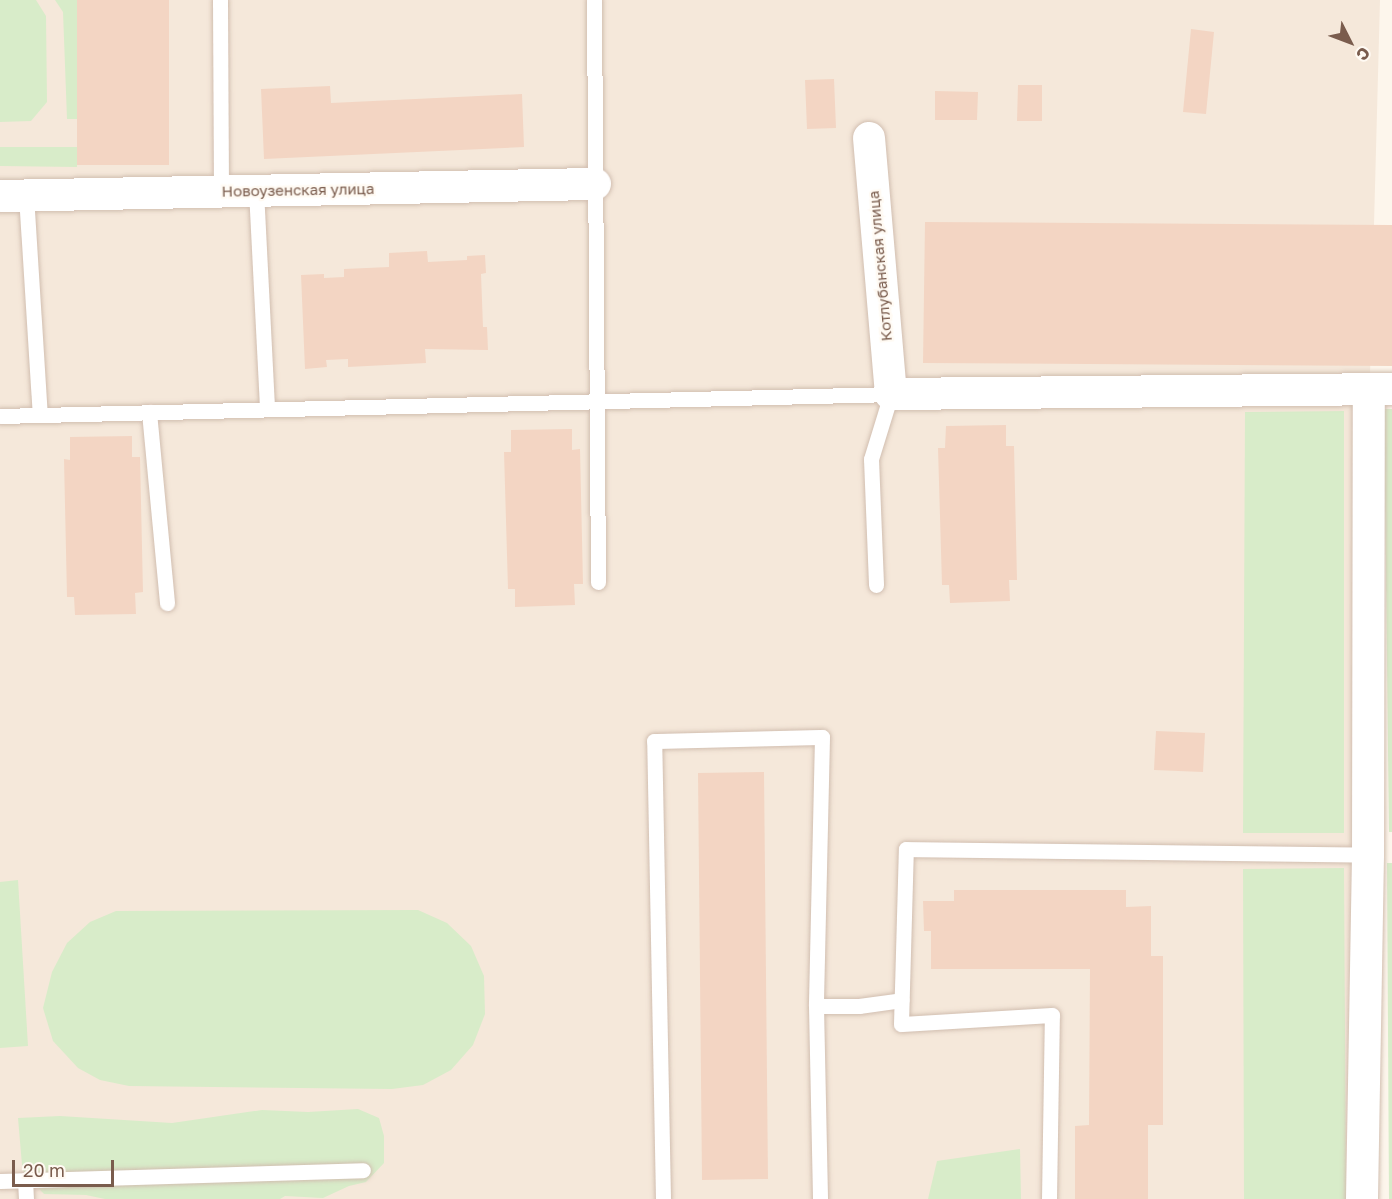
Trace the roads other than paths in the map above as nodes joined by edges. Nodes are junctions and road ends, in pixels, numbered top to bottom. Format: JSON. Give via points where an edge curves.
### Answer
{"nodes":[{"id":1,"x":220,"y":0,"type":"edge"},
{"id":2,"x":594,"y":0,"type":"edge"},
{"id":3,"x":869,"y":138,"type":"dead end"},
{"id":4,"x":595,"y":184,"type":"junction"},
{"id":5,"x":256,"y":190,"type":"junction"},
{"id":6,"x":221,"y":191,"type":"junction"},
{"id":7,"x":13,"y":196,"type":"edge"},
{"id":8,"x":1380,"y":390,"type":"edge"},
{"id":9,"x":891,"y":394,"type":"junction"},
{"id":10,"x":596,"y":401,"type":"junction"},
{"id":11,"x":267,"y":409,"type":"junction"},
{"id":12,"x":149,"y":412,"type":"junction"},
{"id":13,"x":40,"y":415,"type":"junction"},
{"id":14,"x":0,"y":416,"type":"edge"},
{"id":15,"x":598,"y":582,"type":"dead end"},
{"id":16,"x":876,"y":585,"type":"dead end"},
{"id":17,"x":167,"y":603,"type":"dead end"},
{"id":18,"x":1380,"y":853,"type":"edge"},
{"id":19,"x":902,"y":1000,"type":"junction"},
{"id":20,"x":816,"y":1006,"type":"junction"},
{"id":21,"x":363,"y":1170,"type":"dead end"},
{"id":22,"x":25,"y":1180,"type":"junction"},
{"id":23,"x":0,"y":1181,"type":"edge"},
{"id":24,"x":26,"y":1199,"type":"edge"},
{"id":25,"x":663,"y":1199,"type":"edge"},
{"id":26,"x":820,"y":1199,"type":"edge"},
{"id":27,"x":1049,"y":1199,"type":"edge"},
{"id":28,"x":1362,"y":1199,"type":"edge"}],
"edges":[{"from":1,"to":6,"type":"lane"},
{"from":2,"to":4,"type":"lane"},
{"from":3,"to":9,"type":"street","name":"Котлубанская улица"},
{"from":4,"to":5,"type":"street","name":"Новоузенская улица"},
{"from":4,"to":10,"type":"lane"},
{"from":5,"to":6,"type":"street","name":"Новоузенская улица"},
{"from":5,"to":11,"type":"lane"},
{"from":6,"to":7,"type":"street","name":"Новоузенская улица"},
{"from":7,"to":13,"type":"lane"},
{"from":8,"to":9,"type":"street"},
{"from":8,"to":18,"type":"street"},
{"from":9,"to":10,"type":"lane"},
{"from":9,"to":16,"type":"lane","via":[[871,459]]},
{"from":10,"to":11,"type":"lane"},
{"from":10,"to":15,"type":"lane"},
{"from":11,"to":12,"type":"lane"},
{"from":12,"to":13,"type":"lane"},
{"from":12,"to":17,"type":"lane"},
{"from":13,"to":14,"type":"lane"},
{"from":18,"to":19,"type":"lane","via":[[906,849]]},
{"from":18,"to":28,"type":"street"},
{"from":19,"to":20,"type":"lane"},
{"from":19,"to":27,"type":"lane","via":[[902,1024],[1052,1015]]},
{"from":20,"to":25,"type":"lane","via":[[822,737],[654,741]]},
{"from":20,"to":26,"type":"lane"},
{"from":21,"to":22,"type":"lane"},
{"from":22,"to":23,"type":"lane"},
{"from":22,"to":24,"type":"lane"}]}
